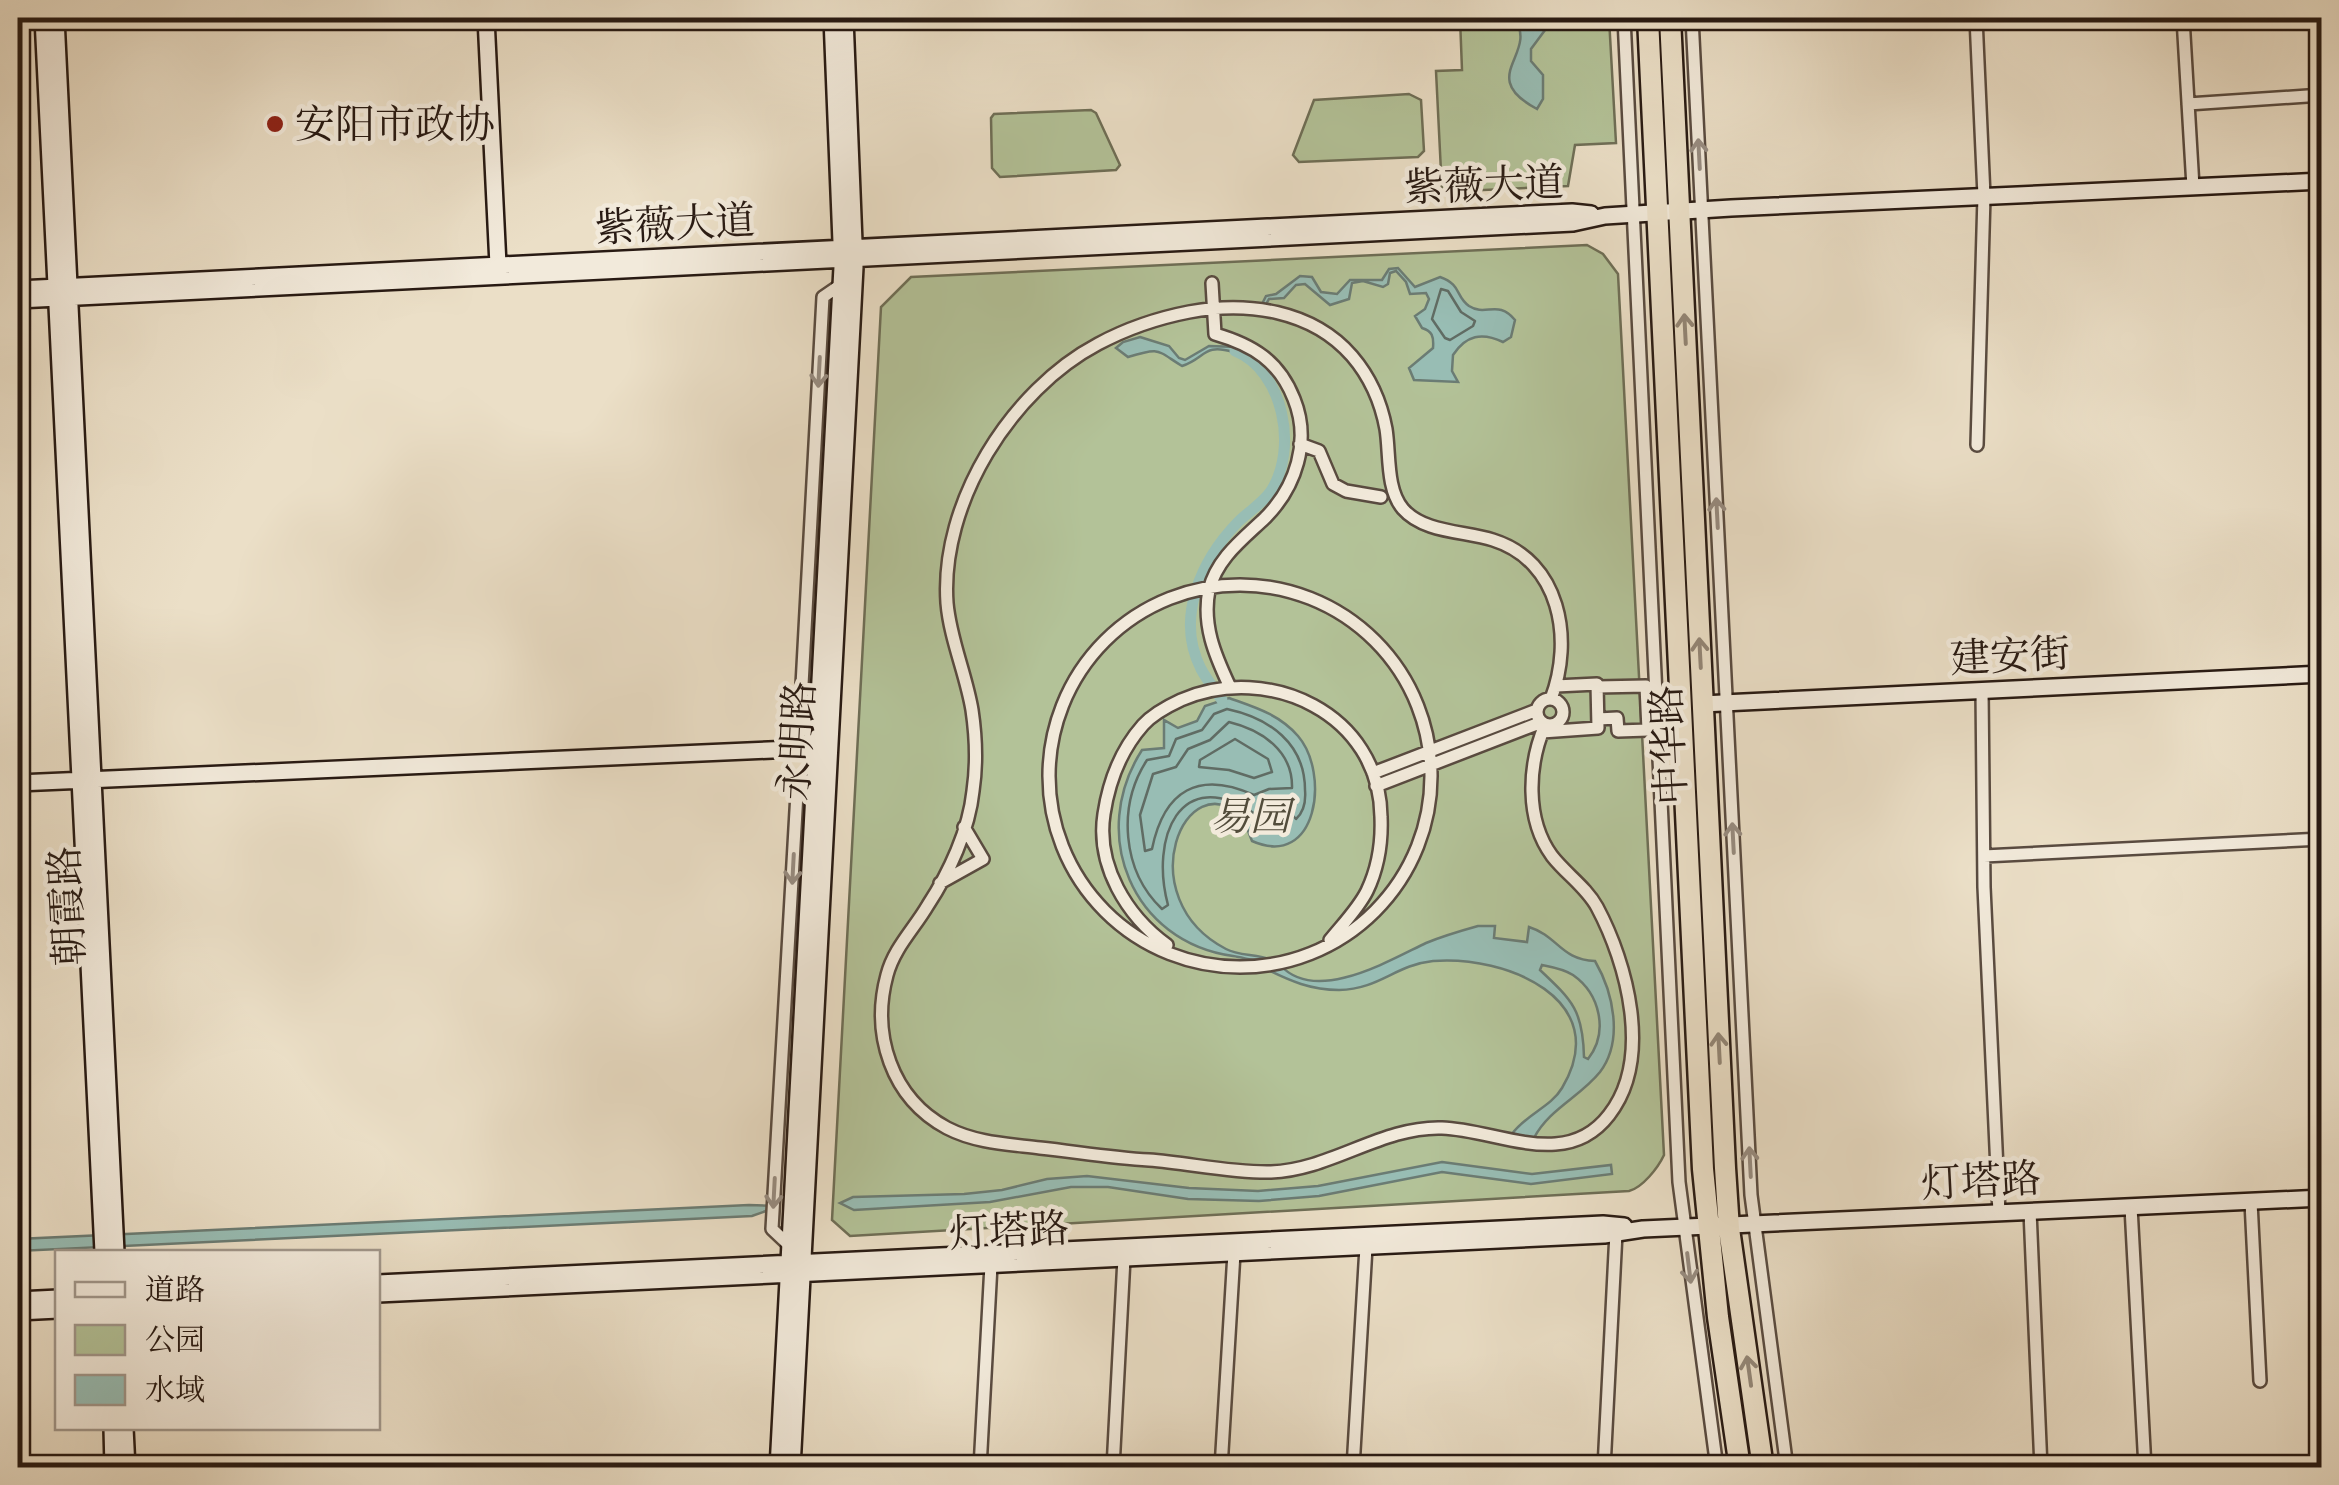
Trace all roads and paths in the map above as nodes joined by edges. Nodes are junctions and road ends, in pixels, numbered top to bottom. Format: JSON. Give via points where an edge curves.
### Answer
{"nodes":[{"id":1,"x":43,"y":18,"type":"edge"},
{"id":2,"x":56,"y":18,"type":"edge"},
{"id":3,"x":486,"y":18,"type":"edge"},
{"id":4,"x":832,"y":18,"type":"edge"},
{"id":5,"x":845,"y":18,"type":"edge"},
{"id":6,"x":1624,"y":18,"type":"edge"},
{"id":7,"x":1648,"y":18,"type":"edge"},
{"id":8,"x":1670,"y":18,"type":"edge"},
{"id":9,"x":1692,"y":18,"type":"edge"},
{"id":10,"x":1976,"y":18,"type":"edge"},
{"id":11,"x":2182,"y":18,"type":"edge"},
{"id":12,"x":2322,"y":95,"type":"edge"},
{"id":13,"x":2188,"y":104,"type":"junction"},
{"id":14,"x":2322,"y":181,"type":"edge"},
{"id":15,"x":2193,"y":186,"type":"junction"},
{"id":16,"x":1984,"y":196,"type":"junction"},
{"id":17,"x":1702,"y":210,"type":"junction"},
{"id":18,"x":1679,"y":211,"type":"junction"},
{"id":19,"x":1657,"y":212,"type":"junction"},
{"id":20,"x":1634,"y":214,"type":"junction"},
{"id":21,"x":849,"y":253,"type":"junction"},
{"id":22,"x":498,"y":265,"type":"junction"},
{"id":23,"x":1212,"y":283,"type":"dead end"},
{"id":24,"x":18,"y":289,"type":"edge"},
{"id":25,"x":63,"y":292,"type":"junction"},
{"id":26,"x":18,"y":300,"type":"edge"},
{"id":27,"x":1214,"y":307,"type":"junction"},
{"id":28,"x":1300,"y":444,"type":"junction"},
{"id":29,"x":1977,"y":445,"type":"dead end"},
{"id":30,"x":1380,"y":496,"type":"dead end"},
{"id":31,"x":1210,"y":588,"type":"junction"},
{"id":32,"x":2322,"y":674,"type":"edge"},
{"id":33,"x":1218,"y":688,"type":"junction"},
{"id":34,"x":1597,"y":688,"type":"junction"},
{"id":35,"x":1982,"y":690,"type":"junction"},
{"id":36,"x":1553,"y":692,"type":"junction"},
{"id":37,"x":1726,"y":703,"type":"junction"},
{"id":38,"x":1702,"y":704,"type":"junction"},
{"id":39,"x":1598,"y":718,"type":"junction"},
{"id":40,"x":1542,"y":722,"type":"junction"},
{"id":41,"x":816,"y":749,"type":"junction"},
{"id":42,"x":1429,"y":751,"type":"junction"},
{"id":43,"x":1430,"y":765,"type":"junction"},
{"id":44,"x":1375,"y":779,"type":"junction"},
{"id":45,"x":18,"y":783,"type":"edge"},
{"id":46,"x":87,"y":785,"type":"junction"},
{"id":47,"x":18,"y":793,"type":"edge"},
{"id":48,"x":964,"y":827,"type":"junction"},
{"id":49,"x":2322,"y":839,"type":"edge"},
{"id":50,"x":1984,"y":856,"type":"junction"},
{"id":51,"x":940,"y":883,"type":"junction"},
{"id":52,"x":1328,"y":944,"type":"junction"},
{"id":53,"x":1188,"y":959,"type":"junction"},
{"id":54,"x":2322,"y":1198,"type":"edge"},
{"id":55,"x":2250,"y":1202,"type":"junction"},
{"id":56,"x":2131,"y":1207,"type":"junction"},
{"id":57,"x":2030,"y":1212,"type":"junction"},
{"id":58,"x":1999,"y":1213,"type":"junction"},
{"id":59,"x":1754,"y":1224,"type":"junction"},
{"id":60,"x":1729,"y":1225,"type":"junction"},
{"id":61,"x":1707,"y":1226,"type":"junction"},
{"id":62,"x":1684,"y":1227,"type":"junction"},
{"id":63,"x":1642,"y":1228,"type":"junction"},
{"id":64,"x":1616,"y":1233,"type":"junction"},
{"id":65,"x":1366,"y":1247,"type":"junction"},
{"id":66,"x":103,"y":1250,"type":"edge"},
{"id":67,"x":116,"y":1250,"type":"edge"},
{"id":68,"x":1234,"y":1253,"type":"junction"},
{"id":69,"x":1124,"y":1258,"type":"junction"},
{"id":70,"x":990,"y":1265,"type":"junction"},
{"id":71,"x":795,"y":1269,"type":"junction"},
{"id":72,"x":380,"y":1283,"type":"edge"},
{"id":73,"x":380,"y":1294,"type":"edge"},
{"id":74,"x":55,"y":1298,"type":"edge"},
{"id":75,"x":18,"y":1300,"type":"edge"},
{"id":76,"x":55,"y":1310,"type":"edge"},
{"id":77,"x":18,"y":1312,"type":"edge"},
{"id":78,"x":2260,"y":1381,"type":"dead end"},
{"id":79,"x":112,"y":1430,"type":"edge"},
{"id":80,"x":125,"y":1430,"type":"edge"},
{"id":81,"x":114,"y":1468,"type":"edge"},
{"id":82,"x":127,"y":1468,"type":"edge"},
{"id":83,"x":778,"y":1468,"type":"edge"},
{"id":84,"x":792,"y":1468,"type":"edge"},
{"id":85,"x":980,"y":1468,"type":"edge"},
{"id":86,"x":1113,"y":1468,"type":"edge"},
{"id":87,"x":1221,"y":1468,"type":"edge"},
{"id":88,"x":1353,"y":1468,"type":"edge"},
{"id":89,"x":1604,"y":1468,"type":"edge"},
{"id":90,"x":1717,"y":1468,"type":"edge"},
{"id":91,"x":1740,"y":1468,"type":"edge"},
{"id":92,"x":1763,"y":1468,"type":"edge"},
{"id":93,"x":1787,"y":1468,"type":"edge"},
{"id":94,"x":2041,"y":1468,"type":"edge"},
{"id":95,"x":2145,"y":1468,"type":"edge"}],
"edges":[{"from":1,"to":25,"type":"street","name":"朝霞路"},
{"from":2,"to":25,"type":"street","name":"朝霞路"},
{"from":3,"to":22,"type":"street"},
{"from":4,"to":21,"type":"street","name":"永明路"},
{"from":5,"to":21,"type":"street","name":"永明路"},
{"from":6,"to":20,"type":"street"},
{"from":7,"to":19,"type":"highway","name":"中华路"},
{"from":8,"to":18,"type":"highway","name":"中华路"},
{"from":17,"to":9,"type":"street","one_way":true},
{"from":10,"to":16,"type":"street"},
{"from":11,"to":13,"type":"street"},
{"from":12,"to":13,"type":"street"},
{"from":13,"to":15,"type":"street"},
{"from":14,"to":15,"type":"street","name":"紫薇大道"},
{"from":15,"to":16,"type":"street","name":"紫薇大道"},
{"from":16,"to":17,"type":"street","name":"紫薇大道"},
{"from":16,"to":29,"type":"street"},
{"from":17,"to":18,"type":"street","name":"紫薇大道"},
{"from":37,"to":17,"type":"street","one_way":true},
{"from":18,"to":19,"type":"street","name":"紫薇大道"},
{"from":38,"to":18,"type":"highway","name":"中华路","one_way":true},
{"from":19,"to":20,"type":"street","name":"紫薇大道"},
{"from":19,"to":61,"type":"highway","name":"中华路"},
{"from":20,"to":21,"type":"street","name":"紫薇大道","via":[[1554,212]]},
{"from":20,"to":62,"type":"street"},
{"from":21,"to":22,"type":"street","name":"紫薇大道"},
{"from":21,"to":25,"type":"street","name":"紫薇大道"},
{"from":21,"to":41,"type":"street","name":"永明路","one_way":true},
{"from":21,"to":71,"type":"street","name":"永明路"},
{"from":22,"to":25,"type":"street","name":"紫薇大道"},
{"from":23,"to":27,"type":"street"},
{"from":24,"to":25,"type":"street","name":"紫薇大道"},
{"from":25,"to":26,"type":"street","name":"紫薇大道"},
{"from":25,"to":46,"type":"street","name":"朝霞路"},
{"from":27,"to":28,"type":"street","via":[[1215,334],[1269,358],[1289,386]]},
{"from":27,"to":36,"type":"street","via":[[1270,310],[1308,322],[1356,360],[1386,424],[1393,485],[1404,510],[1430,526],[1524,554],[1542,574],[1561,629],[1562,662]]},
{"from":27,"to":48,"type":"street","via":[[1136,327],[1063,368],[1023,406],[970,485],[950,548],[947,605],[972,710],[976,764]]},
{"from":28,"to":30,"type":"street","via":[[1319,451],[1333,484]]},
{"from":28,"to":31,"type":"street","via":[[1284,495],[1242,536]]},
{"from":31,"to":33,"type":"street","via":[[1207,623]]},
{"from":31,"to":42,"type":"street","via":[[1268,586],[1315,600],[1370,634],[1413,696]]},
{"from":31,"to":53,"type":"street","via":[[1168,596],[1142,610],[1096,650],[1062,704],[1050,768],[1063,856],[1078,886],[1144,942]]},
{"from":32,"to":35,"type":"street","name":"建安街"},
{"from":33,"to":44,"type":"street","via":[[1261,687],[1310,702],[1346,729]]},
{"from":33,"to":53,"type":"street","via":[[1145,722],[1108,787],[1102,824],[1110,873],[1128,908]]},
{"from":34,"to":36,"type":"street"},
{"from":34,"to":39,"type":"street"},
{"from":34,"to":39,"type":"street","via":[[1646,686],[1648,730],[1618,731],[1617,718]]},
{"from":35,"to":37,"type":"street","name":"建安街"},
{"from":35,"to":50,"type":"street"},
{"from":36,"to":40,"type":"street","via":[[1542,702]]},
{"from":36,"to":40,"type":"street","via":[[1562,720]]},
{"from":37,"to":38,"type":"street","name":"建安街"},
{"from":59,"to":37,"type":"street","one_way":true},
{"from":60,"to":38,"type":"highway","name":"中华路","one_way":true},
{"from":39,"to":40,"type":"street","via":[[1598,728]]},
{"from":40,"to":42,"type":"street"},
{"from":40,"to":43,"type":"street"},
{"from":40,"to":51,"type":"street","via":[[1532,772],[1534,817],[1548,852],[1593,899],[1632,1010],[1632,1048],[1608,1118],[1560,1146],[1439,1128],[1396,1134],[1290,1171],[1253,1172],[985,1142],[944,1127],[909,1098],[890,1069],[880,1026],[887,974]]},
{"from":41,"to":46,"type":"street"},
{"from":41,"to":71,"type":"street","name":"永明路","one_way":true,"via":[[790,1246]]},
{"from":42,"to":43,"type":"street"},
{"from":42,"to":44,"type":"street"},
{"from":43,"to":44,"type":"street"},
{"from":43,"to":52,"type":"street","via":[[1424,834],[1410,865],[1370,917]]},
{"from":44,"to":52,"type":"street","via":[[1382,842],[1366,891]]},
{"from":45,"to":46,"type":"street"},
{"from":46,"to":47,"type":"street"},
{"from":46,"to":66,"type":"street","name":"朝霞路"},
{"from":46,"to":67,"type":"street","name":"朝霞路"},
{"from":48,"to":51,"type":"street"},
{"from":48,"to":51,"type":"street","via":[[983,858]]},
{"from":49,"to":50,"type":"street"},
{"from":50,"to":58,"type":"street"},
{"from":52,"to":53,"type":"street","via":[[1257,967]]},
{"from":54,"to":55,"type":"street","name":"灯塔路"},
{"from":55,"to":56,"type":"street","name":"灯塔路"},
{"from":55,"to":78,"type":"street"},
{"from":56,"to":57,"type":"street","name":"灯塔路"},
{"from":56,"to":95,"type":"street"},
{"from":57,"to":58,"type":"street","name":"灯塔路"},
{"from":57,"to":94,"type":"street"},
{"from":58,"to":59,"type":"street","name":"灯塔路"},
{"from":59,"to":60,"type":"street","name":"灯塔路"},
{"from":59,"to":93,"type":"street"},
{"from":60,"to":61,"type":"street","name":"灯塔路"},
{"from":92,"to":60,"type":"highway","name":"中华路","one_way":true},
{"from":61,"to":62,"type":"street","name":"灯塔路"},
{"from":61,"to":91,"type":"highway","name":"中华路"},
{"from":62,"to":63,"type":"street","name":"灯塔路"},
{"from":62,"to":90,"type":"street","one_way":true},
{"from":63,"to":64,"type":"street","name":"灯塔路"},
{"from":63,"to":71,"type":"street","name":"灯塔路","via":[[1584,1225]]},
{"from":64,"to":65,"type":"street","name":"灯塔路"},
{"from":64,"to":89,"type":"street"},
{"from":65,"to":68,"type":"street","name":"灯塔路"},
{"from":65,"to":88,"type":"street"},
{"from":68,"to":69,"type":"street","name":"灯塔路"},
{"from":68,"to":87,"type":"street"},
{"from":69,"to":70,"type":"street","name":"灯塔路"},
{"from":69,"to":86,"type":"street"},
{"from":70,"to":71,"type":"street","name":"灯塔路"},
{"from":70,"to":85,"type":"street"},
{"from":71,"to":72,"type":"street","name":"灯塔路"},
{"from":71,"to":73,"type":"street","name":"灯塔路"},
{"from":71,"to":83,"type":"street","name":"永明路"},
{"from":71,"to":84,"type":"street","name":"永明路"},
{"from":74,"to":75,"type":"street"},
{"from":76,"to":77,"type":"street"},
{"from":79,"to":81,"type":"street"},
{"from":80,"to":82,"type":"street"}]}
